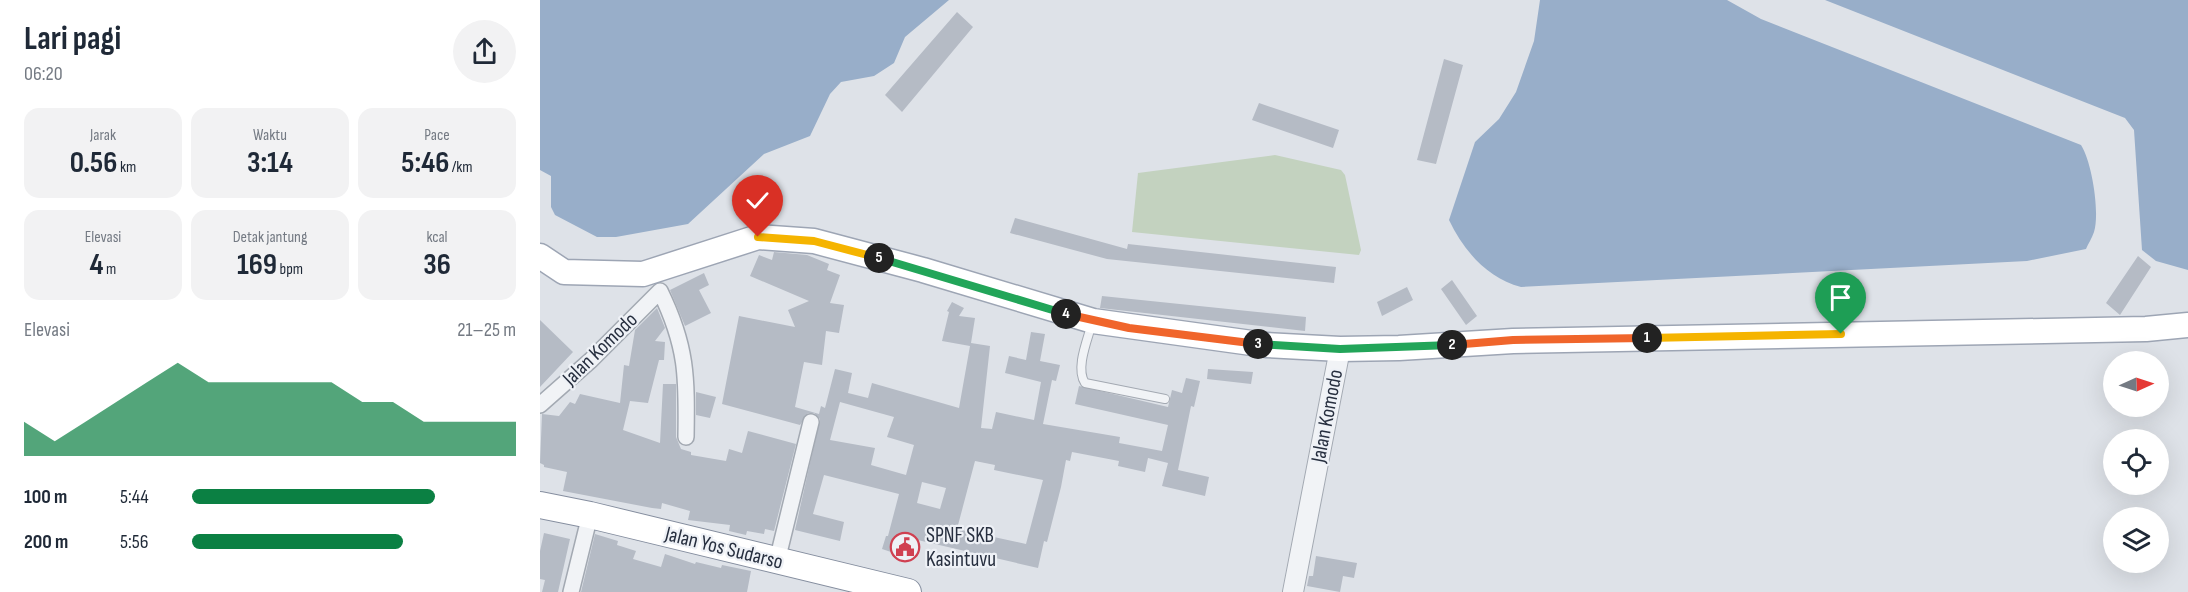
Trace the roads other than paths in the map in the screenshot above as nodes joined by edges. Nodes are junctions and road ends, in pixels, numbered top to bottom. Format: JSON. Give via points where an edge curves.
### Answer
{"nodes":[{"id":1,"x":540,"y":256,"type":"edge"},
{"id":2,"x":1093,"y":321,"type":"junction"},
{"id":3,"x":2188,"y":325,"type":"edge"},
{"id":4,"x":1340,"y":349,"type":"junction"},
{"id":5,"x":1165,"y":399,"type":"dead end"},
{"id":6,"x":540,"y":405,"type":"edge"},
{"id":7,"x":811,"y":422,"type":"dead end"},
{"id":8,"x":686,"y":436,"type":"dead end"},
{"id":9,"x":540,"y":506,"type":"edge"},
{"id":10,"x":590,"y":514,"type":"junction"},
{"id":11,"x":777,"y":561,"type":"junction"},
{"id":12,"x":834,"y":583,"type":"edge"},
{"id":13,"x":571,"y":592,"type":"edge"},
{"id":14,"x":908,"y":592,"type":"edge"},
{"id":15,"x":1293,"y":592,"type":"edge"}],
"edges":[{"from":1,"to":2,"type":"main road","name":"Jalan Komodo","via":[[564,272],[643,274],[758,237],[814,241]]},
{"from":2,"to":4,"type":"main road","name":"Jalan Komodo","via":[[1266,345]]},
{"from":2,"to":5,"type":"lane","via":[[1081,369],[1085,383]]},
{"from":3,"to":4,"type":"main road","via":[[2146,329],[1513,340]]},
{"from":4,"to":15,"type":"street","name":"Jalan Komodo"},
{"from":6,"to":8,"type":"street","name":"Jalan Komodo","via":[[660,291],[674,320],[686,366]]},
{"from":7,"to":11,"type":"street"},
{"from":9,"to":10,"type":"highway","name":"Jalan Yos Sudarso"},
{"from":10,"to":11,"type":"highway","name":"Jalan Yos Sudarso"},
{"from":10,"to":13,"type":"street"},
{"from":11,"to":12,"type":"highway","name":"Jalan Yos Sudarso"},
{"from":12,"to":14,"type":"highway","name":"Jalan Yos Sudarso"}]}
